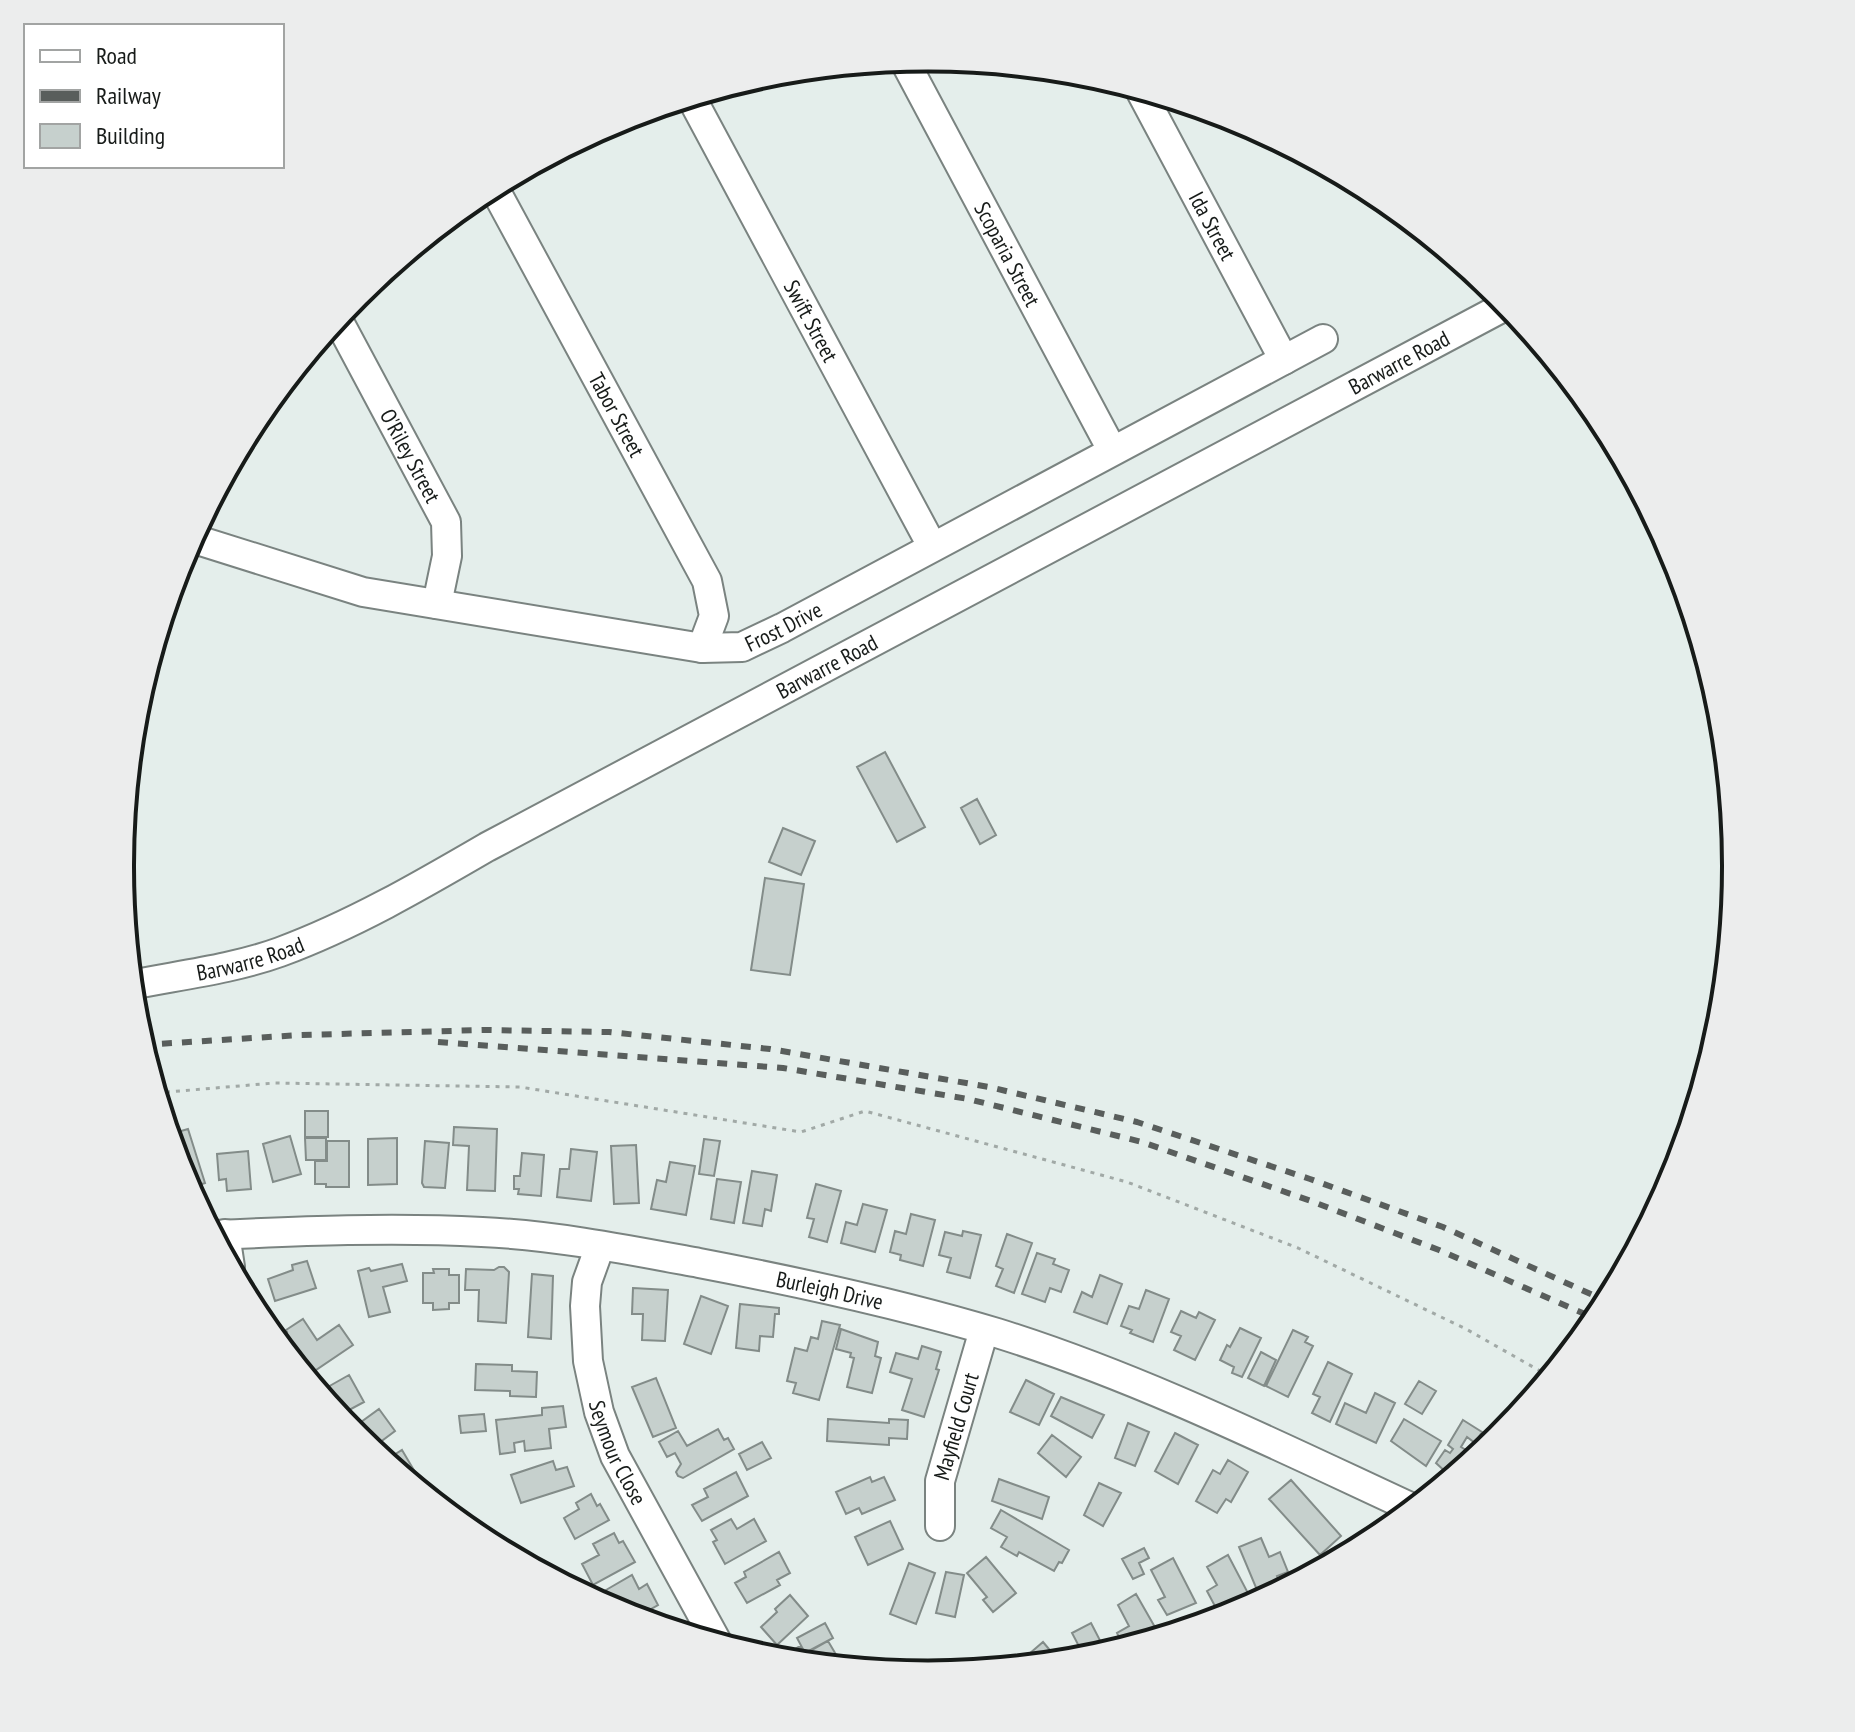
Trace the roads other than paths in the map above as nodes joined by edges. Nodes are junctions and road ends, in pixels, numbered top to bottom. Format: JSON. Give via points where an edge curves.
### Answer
{"nodes":[{"id":1,"x":911,"y":73,"type":"edge"},
{"id":2,"x":1147,"y":103,"type":"edge"},
{"id":3,"x":696,"y":107,"type":"edge"},
{"id":4,"x":499,"y":198,"type":"edge"},
{"id":5,"x":1495,"y":311,"type":"edge"},
{"id":6,"x":343,"y":329,"type":"edge"},
{"id":7,"x":1323,"y":339,"type":"dead end"},
{"id":8,"x":1284,"y":360,"type":"junction"},
{"id":9,"x":1112,"y":450,"type":"junction"},
{"id":10,"x":203,"y":542,"type":"edge"},
{"id":11,"x":932,"y":546,"type":"junction"},
{"id":12,"x":437,"y":604,"type":"junction"},
{"id":13,"x":702,"y":648,"type":"junction"},
{"id":14,"x":142,"y":983,"type":"edge"},
{"id":15,"x":225,"y":1235,"type":"edge"},
{"id":16,"x":600,"y":1246,"type":"junction"},
{"id":17,"x":984,"y":1330,"type":"junction"},
{"id":18,"x":1397,"y":1506,"type":"edge"},
{"id":19,"x":940,"y":1526,"type":"dead end"},
{"id":20,"x":710,"y":1629,"type":"edge"}],
"edges":[{"from":1,"to":9,"type":"street","name":"Scoparia Street"},
{"from":2,"to":8,"type":"street","name":"Ida Street"},
{"from":3,"to":11,"type":"street","name":"Swift Street"},
{"from":4,"to":13,"type":"street","name":"Tabor Street","via":[[707,581],[714,616]]},
{"from":5,"to":14,"type":"street","name":"Barwarre Road","via":[[393,901],[278,953]]},
{"from":6,"to":12,"type":"street","name":"O'Riley Street","via":[[446,522],[447,556]]},
{"from":7,"to":8,"type":"street","name":"Frost Drive"},
{"from":8,"to":9,"type":"street","name":"Frost Drive"},
{"from":9,"to":11,"type":"street","name":"Frost Drive"},
{"from":10,"to":12,"type":"street","name":"Frost Drive","via":[[363,592]]},
{"from":11,"to":13,"type":"street","name":"Frost Drive","via":[[742,647]]},
{"from":12,"to":13,"type":"street","name":"Frost Drive"},
{"from":15,"to":16,"type":"street","name":"Burleigh Drive","via":[[483,1232]]},
{"from":16,"to":17,"type":"street","name":"Burleigh Drive","via":[[780,1278]]},
{"from":16,"to":20,"type":"street","name":"Seymour Close","via":[[585,1306],[588,1361],[599,1412],[615,1456]]},
{"from":17,"to":18,"type":"street","name":"Burleigh Drive","via":[[1193,1406]]},
{"from":17,"to":19,"type":"street","name":"Mayfield Court","via":[[940,1481]]}]}
